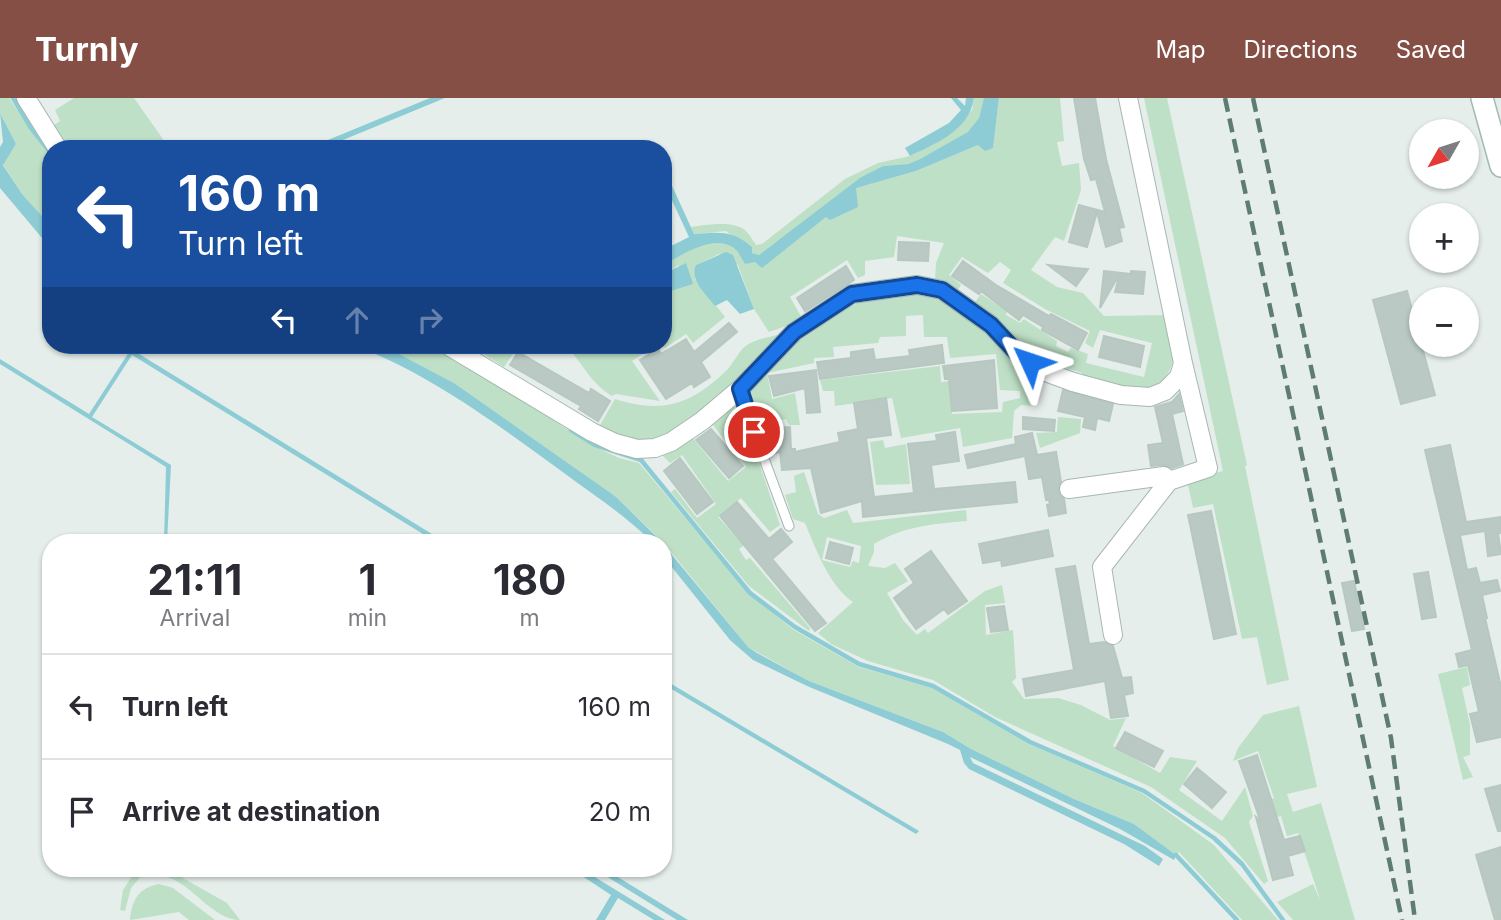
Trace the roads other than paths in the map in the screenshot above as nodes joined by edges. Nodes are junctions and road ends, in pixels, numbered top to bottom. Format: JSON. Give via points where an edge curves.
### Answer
{"nodes":[{"id":1,"x":26,"y":98,"type":"edge"},
{"id":2,"x":1128,"y":98,"type":"edge"},
{"id":3,"x":1482,"y":98,"type":"edge"},
{"id":4,"x":52,"y":140,"type":"edge"},
{"id":5,"x":1501,"y":166,"type":"edge"},
{"id":6,"x":462,"y":354,"type":"edge"},
{"id":7,"x":1183,"y":363,"type":"junction"},
{"id":8,"x":740,"y":389,"type":"junction"},
{"id":9,"x":1169,"y":481,"type":"junction"},
{"id":10,"x":1069,"y":489,"type":"dead end"},
{"id":11,"x":789,"y":526,"type":"dead end"},
{"id":12,"x":1113,"y":635,"type":"dead end"}],
"edges":[{"from":1,"to":4,"type":"street"},
{"from":2,"to":7,"type":"street"},
{"from":3,"to":5,"type":"main road"},
{"from":6,"to":8,"type":"street","via":[[592,432],[637,449],[671,442]]},
{"from":7,"to":8,"type":"street","via":[[1179,377],[1165,391],[1150,397],[1121,395],[1073,382],[1043,371],[1017,353],[991,325],[942,290],[917,285],[852,294],[794,332]]},
{"from":7,"to":9,"type":"street","via":[[1208,468]]},
{"from":8,"to":11,"type":"lane"},
{"from":9,"to":10,"type":"street","via":[[1164,476]]},
{"from":9,"to":12,"type":"street","via":[[1102,567]]}]}
